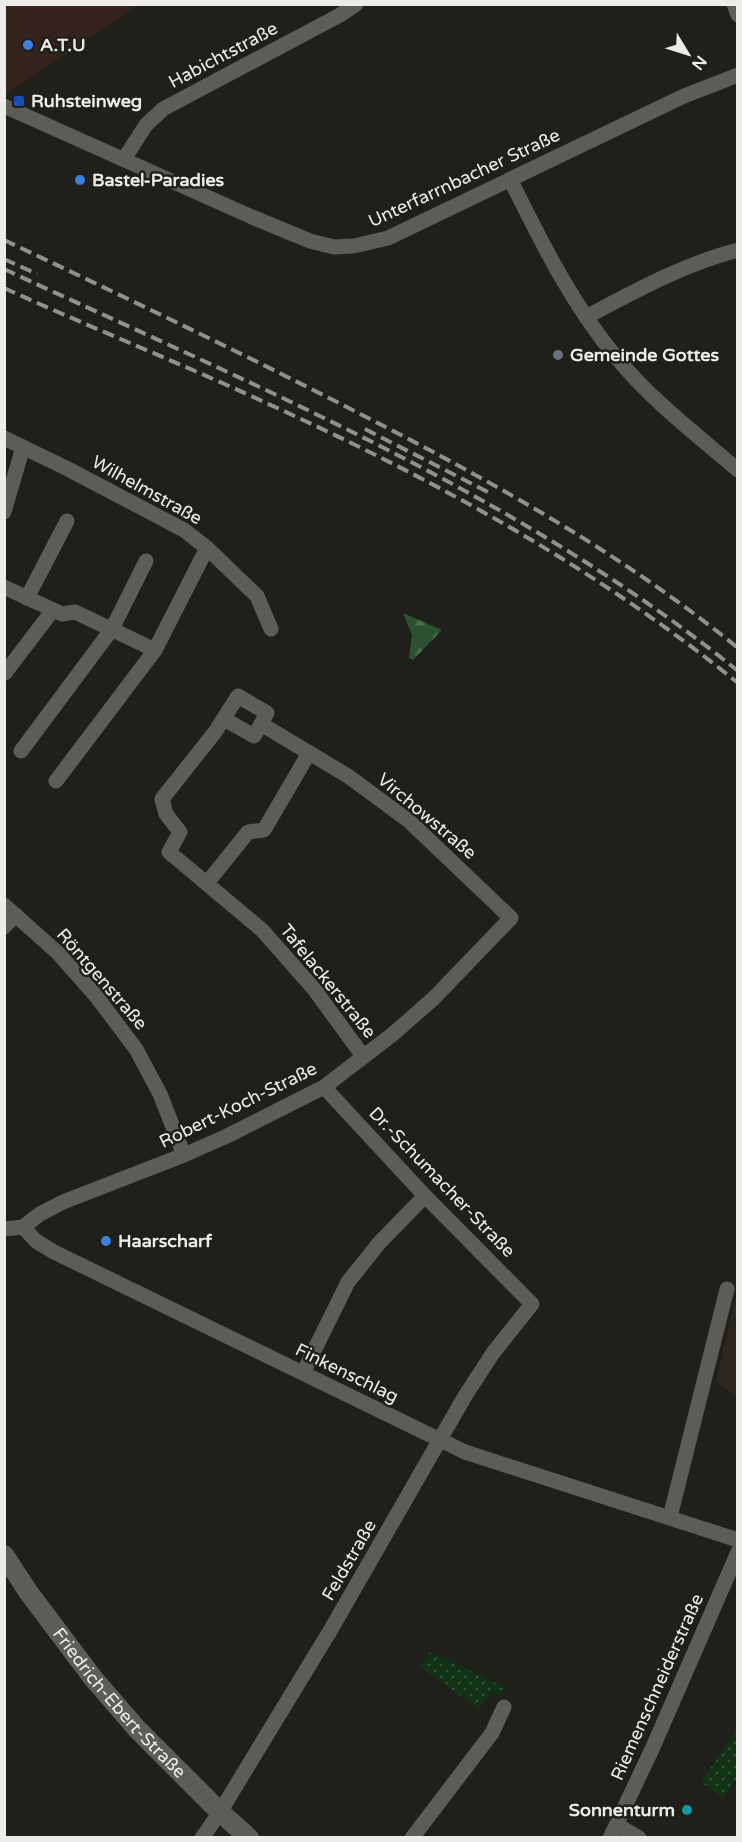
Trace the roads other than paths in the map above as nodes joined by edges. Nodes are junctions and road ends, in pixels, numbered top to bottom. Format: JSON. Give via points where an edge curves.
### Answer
{"nodes":[{"id":1,"x":356,"y":4,"type":"edge"},
{"id":2,"x":734,"y":4,"type":"edge"},
{"id":3,"x":738,"y":15,"type":"edge"},
{"id":4,"x":738,"y":75,"type":"edge"},
{"id":5,"x":4,"y":106,"type":"edge"},
{"id":6,"x":124,"y":159,"type":"junction"},
{"id":7,"x":510,"y":179,"type":"junction"},
{"id":8,"x":738,"y":250,"type":"edge"},
{"id":9,"x":586,"y":317,"type":"junction"},
{"id":10,"x":4,"y":438,"type":"edge"},
{"id":11,"x":23,"y":447,"type":"junction"},
{"id":12,"x":738,"y":470,"type":"edge"},
{"id":13,"x":4,"y":513,"type":"edge"},
{"id":14,"x":67,"y":521,"type":"dead end"},
{"id":15,"x":207,"y":548,"type":"junction"},
{"id":16,"x":146,"y":561,"type":"dead end"},
{"id":17,"x":4,"y":587,"type":"edge"},
{"id":18,"x":27,"y":598,"type":"junction"},
{"id":19,"x":53,"y":610,"type":"junction"},
{"id":20,"x":112,"y":629,"type":"junction"},
{"id":21,"x":271,"y":629,"type":"dead end"},
{"id":22,"x":154,"y":650,"type":"junction"},
{"id":23,"x":5,"y":673,"type":"edge"},
{"id":24,"x":224,"y":719,"type":"junction"},
{"id":25,"x":261,"y":724,"type":"junction"},
{"id":26,"x":21,"y":751,"type":"dead end"},
{"id":27,"x":309,"y":753,"type":"junction"},
{"id":28,"x":56,"y":781,"type":"dead end"},
{"id":29,"x":207,"y":883,"type":"junction"},
{"id":30,"x":10,"y":910,"type":"edge"},
{"id":31,"x":511,"y":918,"type":"joint"},
{"id":32,"x":4,"y":927,"type":"edge"},
{"id":33,"x":363,"y":1056,"type":"junction"},
{"id":34,"x":324,"y":1087,"type":"junction"},
{"id":35,"x":184,"y":1155,"type":"junction"},
{"id":36,"x":425,"y":1196,"type":"junction"},
{"id":37,"x":23,"y":1227,"type":"junction"},
{"id":38,"x":4,"y":1229,"type":"edge"},
{"id":39,"x":727,"y":1289,"type":"dead end"},
{"id":40,"x":532,"y":1304,"type":"joint"},
{"id":41,"x":303,"y":1373,"type":"junction"},
{"id":42,"x":441,"y":1440,"type":"junction"},
{"id":43,"x":670,"y":1517,"type":"junction"},
{"id":44,"x":738,"y":1540,"type":"edge"},
{"id":45,"x":738,"y":1552,"type":"edge"},
{"id":46,"x":4,"y":1555,"type":"edge"},
{"id":47,"x":504,"y":1707,"type":"dead end"},
{"id":48,"x":220,"y":1812,"type":"junction"},
{"id":49,"x":614,"y":1831,"type":"edge"},
{"id":50,"x":202,"y":1838,"type":"edge"},
{"id":51,"x":249,"y":1838,"type":"edge"},
{"id":52,"x":412,"y":1838,"type":"edge"},
{"id":53,"x":639,"y":1838,"type":"edge"}],
"edges":[{"from":1,"to":6,"type":"street","name":"Habichtstraße","via":[[163,109],[146,124]]},
{"from":2,"to":3,"type":"street"},
{"from":4,"to":7,"type":"street","name":"Unterfarrnbacher Straße","via":[[684,96]]},
{"from":5,"to":6,"type":"street","name":"Unterfarrnbacher Straße"},
{"from":6,"to":7,"type":"street","name":"Unterfarrnbacher Straße","via":[[252,217],[334,247],[388,238]]},
{"from":7,"to":9,"type":"street","via":[[554,267]]},
{"from":8,"to":9,"type":"street","via":[[653,282]]},
{"from":9,"to":12,"type":"street","via":[[638,381]]},
{"from":10,"to":11,"type":"street","name":"Wilhelmstraße"},
{"from":11,"to":13,"type":"street"},
{"from":11,"to":15,"type":"street","name":"Wilhelmstraße","via":[[184,530]]},
{"from":14,"to":18,"type":"street"},
{"from":15,"to":21,"type":"street","name":"Wilhelmstraße","via":[[257,596]]},
{"from":15,"to":22,"type":"street"},
{"from":16,"to":20,"type":"street"},
{"from":17,"to":18,"type":"street"},
{"from":18,"to":19,"type":"street"},
{"from":19,"to":20,"type":"street","via":[[62,614],[75,612]]},
{"from":19,"to":23,"type":"street"},
{"from":20,"to":22,"type":"street"},
{"from":20,"to":26,"type":"street"},
{"from":22,"to":28,"type":"street"},
{"from":24,"to":25,"type":"street","via":[[254,736]]},
{"from":24,"to":25,"type":"street","via":[[238,696],[267,713]]},
{"from":24,"to":29,"type":"street","name":"Tafelackerstraße","via":[[162,799],[166,814],[180,832],[170,852]]},
{"from":25,"to":27,"type":"street","name":"Virchowstraße"},
{"from":27,"to":29,"type":"street","via":[[264,830],[248,832]]},
{"from":27,"to":31,"type":"street","name":"Virchowstraße","via":[[409,821]]},
{"from":29,"to":33,"type":"street","name":"Tafelackerstraße","via":[[285,955]]},
{"from":30,"to":32,"type":"street"},
{"from":30,"to":35,"type":"street","name":"Röntgenstraße","via":[[58,953],[136,1049],[160,1094]]},
{"from":31,"to":33,"type":"street","name":"Robert-Koch-Straße","via":[[434,998]]},
{"from":33,"to":34,"type":"street","name":"Robert-Koch-Straße"},
{"from":34,"to":35,"type":"street","name":"Robert-Koch-Straße"},
{"from":34,"to":36,"type":"street","name":"Dr.-Schumacher-Straße"},
{"from":35,"to":37,"type":"street","name":"Robert-Koch-Straße","via":[[63,1202]]},
{"from":36,"to":40,"type":"street","name":"Dr.-Schumacher-Straße"},
{"from":36,"to":41,"type":"street","via":[[348,1282]]},
{"from":37,"to":38,"type":"street","name":"Robert-Koch-Straße"},
{"from":37,"to":41,"type":"street","name":"Finkenschlag","via":[[54,1252]]},
{"from":39,"to":43,"type":"street"},
{"from":40,"to":42,"type":"street","name":"Feldstraße","via":[[493,1353]]},
{"from":41,"to":42,"type":"street","name":"Finkenschlag"},
{"from":42,"to":43,"type":"street","name":"Finkenschlag","via":[[465,1452]]},
{"from":42,"to":48,"type":"street","name":"Feldstraße"},
{"from":43,"to":44,"type":"street","name":"Finkenschlag"},
{"from":45,"to":49,"type":"street","name":"Riemenschneiderstraße"},
{"from":46,"to":48,"type":"street","name":"Friedrich-Ebert-Straße","via":[[93,1678],[137,1729]]},
{"from":47,"to":52,"type":"street","via":[[492,1733]]},
{"from":48,"to":50,"type":"street","name":"Feldstraße"},
{"from":48,"to":51,"type":"street","name":"Friedrich-Ebert-Straße"},
{"from":49,"to":53,"type":"street"}]}
